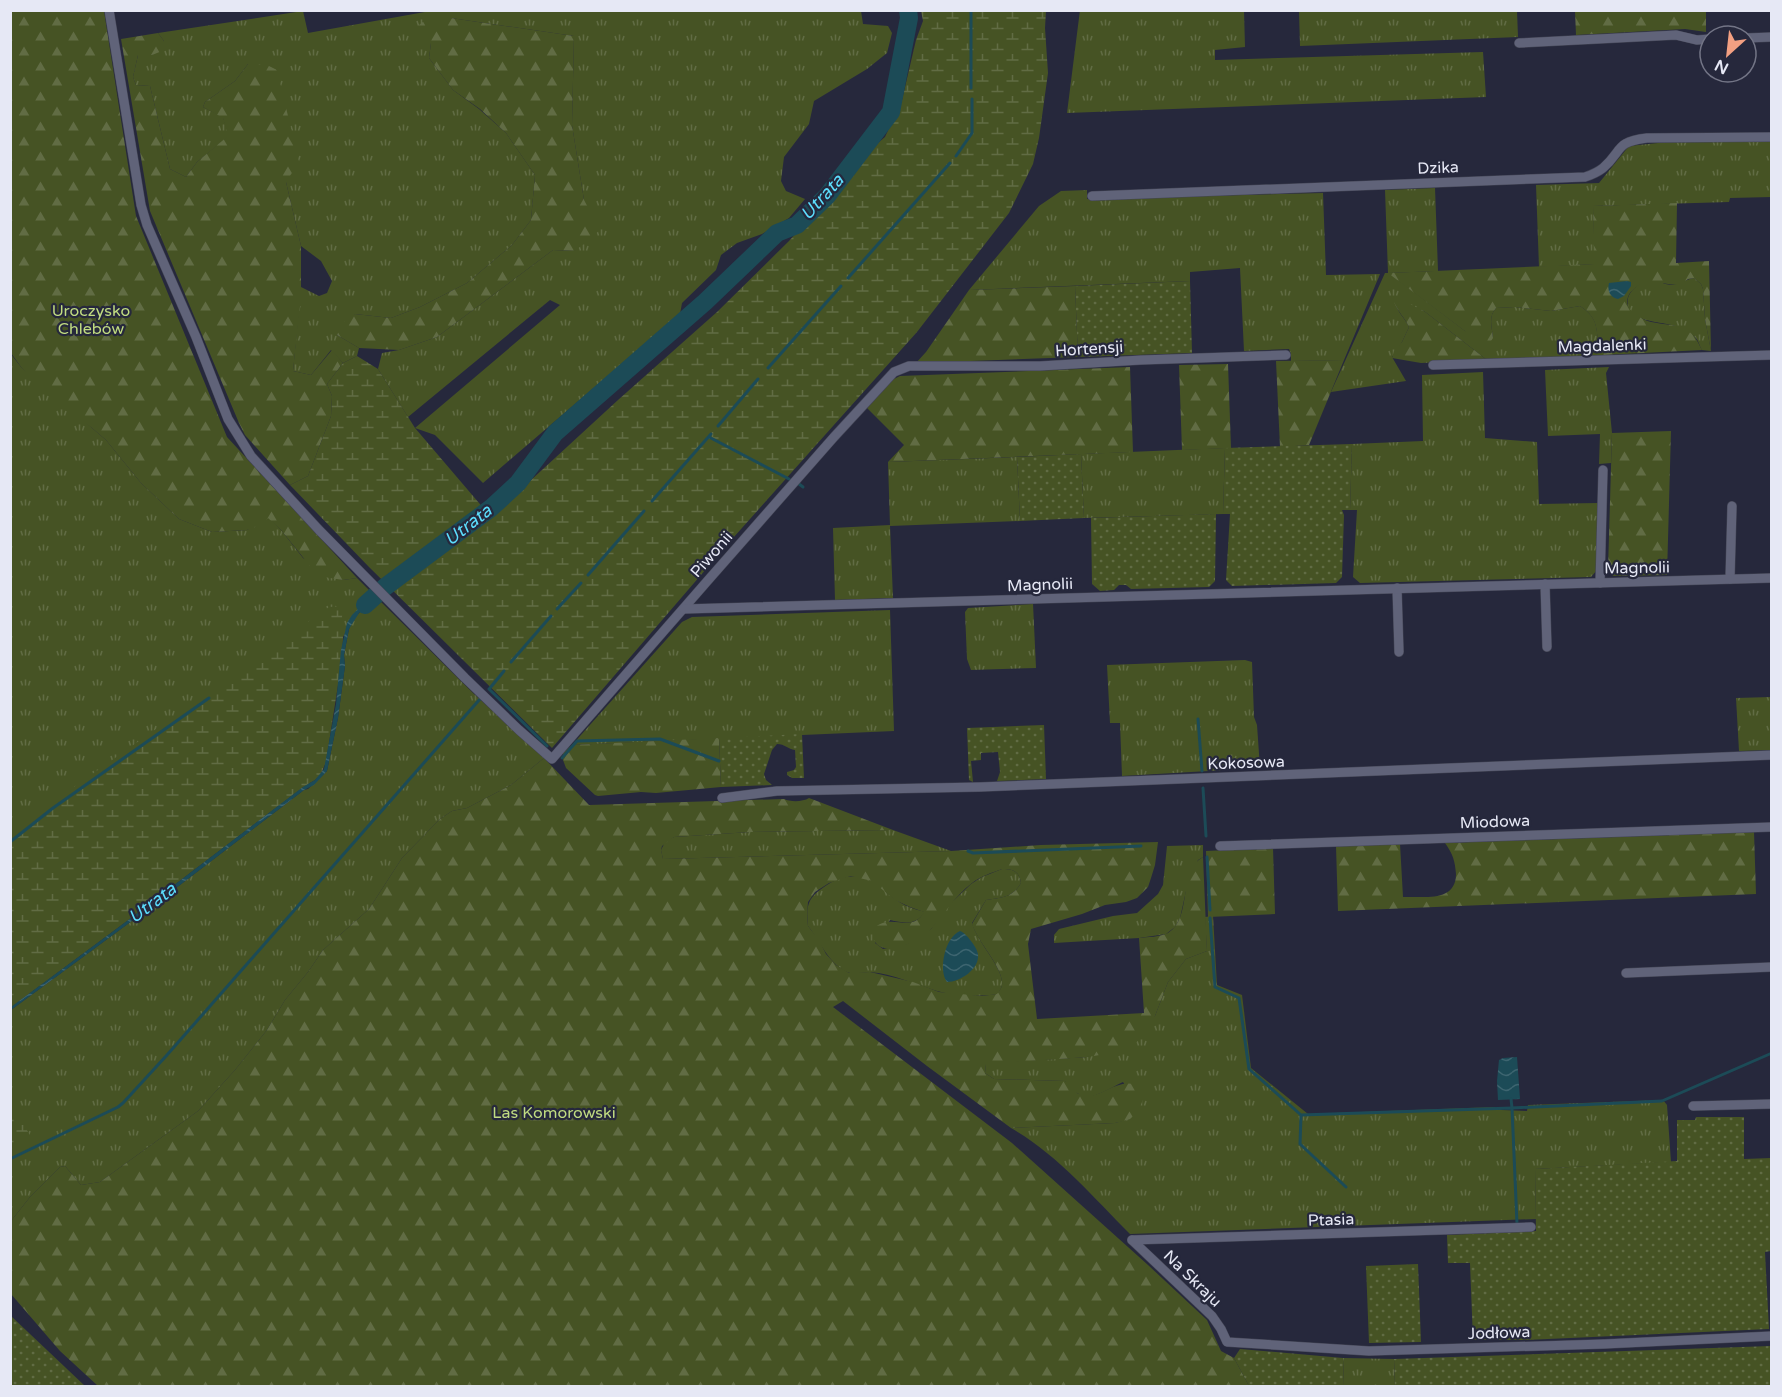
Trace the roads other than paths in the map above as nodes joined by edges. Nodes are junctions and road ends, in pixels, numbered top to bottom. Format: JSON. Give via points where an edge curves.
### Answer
{"nodes":[{"id":1,"x":109,"y":10,"type":"edge"},
{"id":2,"x":1698,"y":40,"type":"edge"},
{"id":3,"x":1519,"y":43,"type":"dead end"},
{"id":4,"x":1772,"y":137,"type":"edge"},
{"id":5,"x":1092,"y":196,"type":"dead end"},
{"id":6,"x":1772,"y":354,"type":"edge"},
{"id":7,"x":1286,"y":355,"type":"dead end"},
{"id":8,"x":1433,"y":365,"type":"dead end"},
{"id":9,"x":894,"y":372,"type":"joint"},
{"id":10,"x":1603,"y":470,"type":"dead end"},
{"id":11,"x":1732,"y":506,"type":"dead end"},
{"id":12,"x":1772,"y":578,"type":"edge"},
{"id":13,"x":1730,"y":579,"type":"junction"},
{"id":14,"x":1600,"y":583,"type":"junction"},
{"id":15,"x":1545,"y":584,"type":"junction"},
{"id":16,"x":1397,"y":588,"type":"junction"},
{"id":17,"x":684,"y":609,"type":"junction"},
{"id":18,"x":1547,"y":647,"type":"dead end"},
{"id":19,"x":1399,"y":652,"type":"dead end"},
{"id":20,"x":1772,"y":755,"type":"edge"},
{"id":21,"x":722,"y":798,"type":"dead end"},
{"id":22,"x":1772,"y":826,"type":"edge"},
{"id":23,"x":1220,"y":846,"type":"dead end"},
{"id":24,"x":1772,"y":967,"type":"edge"},
{"id":25,"x":1626,"y":973,"type":"dead end"},
{"id":26,"x":1772,"y":1104,"type":"edge"},
{"id":27,"x":1693,"y":1107,"type":"dead end"},
{"id":28,"x":1531,"y":1227,"type":"dead end"},
{"id":29,"x":1132,"y":1240,"type":"joint"},
{"id":30,"x":1772,"y":1336,"type":"edge"},
{"id":31,"x":1227,"y":1342,"type":"joint"}],
"edges":[{"from":1,"to":17,"type":"street","name":"Piwonii","via":[[147,225],[239,439],[319,530],[465,678],[552,759]]},
{"from":2,"to":3,"type":"street","via":[[1676,35]]},
{"from":4,"to":5,"type":"street","name":"Dzika","via":[[1629,140],[1604,167],[1585,177]]},
{"from":6,"to":8,"type":"street","name":"Magdalenki"},
{"from":7,"to":9,"type":"street","name":"Hortensji","via":[[1040,366],[909,366]]},
{"from":9,"to":17,"type":"street","name":"Piwonii"},
{"from":10,"to":14,"type":"street"},
{"from":11,"to":13,"type":"street"},
{"from":12,"to":13,"type":"street","name":"Magnolii"},
{"from":13,"to":14,"type":"street","name":"Magnolii"},
{"from":14,"to":15,"type":"street","name":"Magnolii"},
{"from":15,"to":16,"type":"street","name":"Magnolii"},
{"from":15,"to":18,"type":"street"},
{"from":16,"to":17,"type":"street","name":"Magnolii"},
{"from":16,"to":19,"type":"street"},
{"from":20,"to":21,"type":"street","name":"Kokosowa","via":[[980,787],[777,791]]},
{"from":22,"to":23,"type":"street","name":"Miodowa"},
{"from":24,"to":25,"type":"street"},
{"from":26,"to":27,"type":"street"},
{"from":28,"to":29,"type":"street","name":"Ptasia"},
{"from":29,"to":31,"type":"street","name":"Na Skraju","via":[[1212,1316]]},
{"from":30,"to":31,"type":"street","name":"Jodłowa","via":[[1370,1351]]}]}
